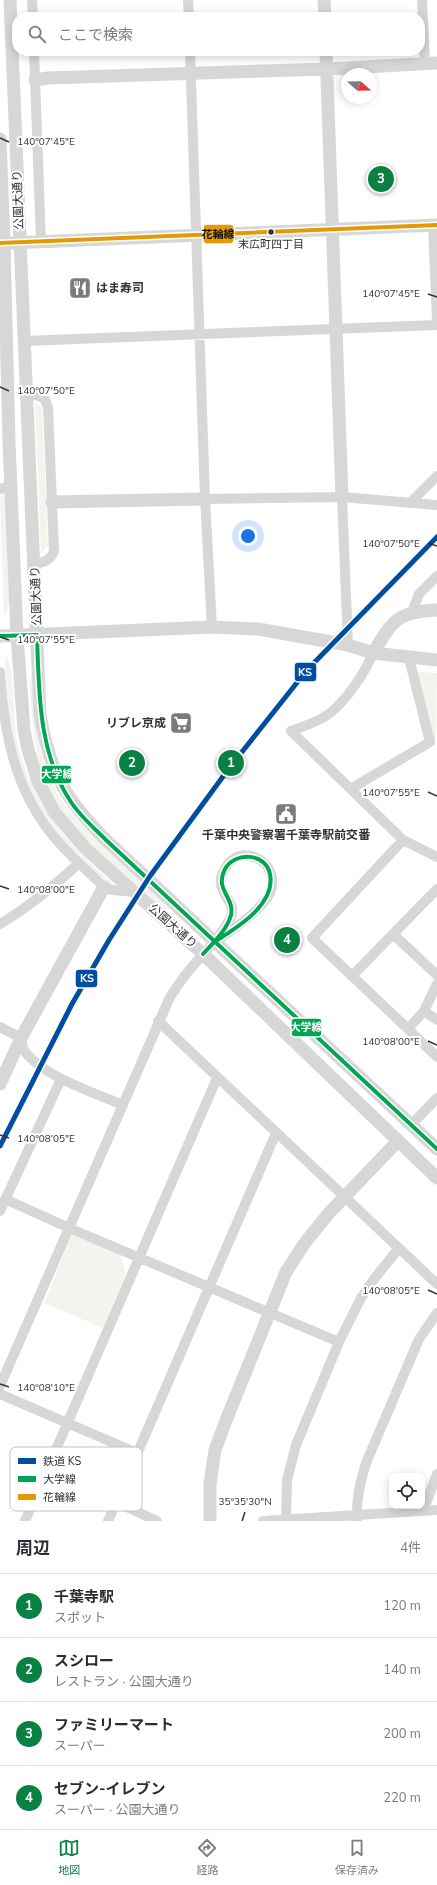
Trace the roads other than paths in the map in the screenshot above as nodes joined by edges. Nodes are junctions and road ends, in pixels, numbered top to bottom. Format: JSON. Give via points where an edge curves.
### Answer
{"nodes":[{"id":1,"x":10,"y":0,"type":"edge"},
{"id":2,"x":32,"y":0,"type":"edge"},
{"id":3,"x":188,"y":0,"type":"edge"},
{"id":4,"x":324,"y":0,"type":"edge"},
{"id":5,"x":422,"y":0,"type":"edge"},
{"id":6,"x":33,"y":12,"type":"edge"},
{"id":7,"x":189,"y":12,"type":"edge"},
{"id":8,"x":325,"y":12,"type":"edge"},
{"id":9,"x":424,"y":12,"type":"edge"},
{"id":10,"x":425,"y":21,"type":"edge"},
{"id":11,"x":12,"y":49,"type":"edge"},
{"id":12,"x":12,"y":56,"type":"edge"},
{"id":13,"x":34,"y":56,"type":"edge"},
{"id":14,"x":190,"y":56,"type":"edge"},
{"id":15,"x":326,"y":56,"type":"edge"},
{"id":16,"x":431,"y":63,"type":"edge"},
{"id":17,"x":327,"y":69,"type":"junction"},
{"id":18,"x":191,"y":73,"type":"junction"},
{"id":19,"x":35,"y":80,"type":"junction"},
{"id":20,"x":0,"y":139,"type":"edge"},
{"id":21,"x":435,"y":225,"type":"edge"},
{"id":22,"x":333,"y":229,"type":"junction"},
{"id":23,"x":196,"y":235,"type":"junction"},
{"id":24,"x":41,"y":242,"type":"junction"},
{"id":25,"x":2,"y":243,"type":"edge"},
{"id":26,"x":20,"y":243,"type":"junction"},
{"id":27,"x":437,"y":320,"type":"edge"},
{"id":28,"x":437,"y":325,"type":"edge"},
{"id":29,"x":337,"y":329,"type":"junction"},
{"id":30,"x":200,"y":334,"type":"junction"},
{"id":31,"x":24,"y":341,"type":"junction"},
{"id":32,"x":27,"y":392,"type":"junction"},
{"id":33,"x":4,"y":442,"type":"edge"},
{"id":34,"x":437,"y":476,"type":"edge"},
{"id":35,"x":5,"y":487,"type":"edge"},
{"id":36,"x":342,"y":497,"type":"junction"},
{"id":37,"x":205,"y":499,"type":"junction"},
{"id":38,"x":52,"y":502,"type":"junction"},
{"id":39,"x":410,"y":503,"type":"junction"},
{"id":40,"x":437,"y":505,"type":"edge"},
{"id":41,"x":35,"y":564,"type":"junction"},
{"id":42,"x":437,"y":576,"type":"edge"},
{"id":43,"x":437,"y":610,"type":"edge"},
{"id":44,"x":412,"y":612,"type":"junction"},
{"id":45,"x":212,"y":627,"type":"junction"},
{"id":46,"x":37,"y":635,"type":"junction"},
{"id":47,"x":0,"y":636,"type":"edge"},
{"id":48,"x":17,"y":636,"type":"junction"},
{"id":49,"x":348,"y":645,"type":"junction"},
{"id":50,"x":373,"y":653,"type":"junction"},
{"id":51,"x":408,"y":658,"type":"junction"},
{"id":52,"x":437,"y":660,"type":"edge"},
{"id":53,"x":0,"y":672,"type":"edge"},
{"id":54,"x":352,"y":788,"type":"junction"},
{"id":55,"x":403,"y":840,"type":"junction"},
{"id":56,"x":437,"y":856,"type":"edge"},
{"id":57,"x":79,"y":863,"type":"junction"},
{"id":58,"x":104,"y":886,"type":"junction"},
{"id":59,"x":437,"y":889,"type":"edge"},
{"id":60,"x":136,"y":892,"type":"junction"},
{"id":61,"x":0,"y":924,"type":"edge"},
{"id":62,"x":393,"y":934,"type":"junction"},
{"id":63,"x":216,"y":941,"type":"junction"},
{"id":64,"x":203,"y":954,"type":"junction"},
{"id":65,"x":437,"y":975,"type":"edge"},
{"id":66,"x":352,"y":976,"type":"junction"},
{"id":67,"x":437,"y":984,"type":"edge"},
{"id":68,"x":424,"y":1011,"type":"junction"},
{"id":69,"x":437,"y":1020,"type":"edge"},
{"id":70,"x":158,"y":1021,"type":"junction"},
{"id":71,"x":0,"y":1027,"type":"edge"},
{"id":72,"x":408,"y":1029,"type":"junction"},
{"id":73,"x":21,"y":1038,"type":"junction"},
{"id":74,"x":437,"y":1057,"type":"edge"},
{"id":75,"x":218,"y":1078,"type":"junction"},
{"id":76,"x":61,"y":1079,"type":"junction"},
{"id":77,"x":0,"y":1084,"type":"edge"},
{"id":78,"x":437,"y":1098,"type":"edge"},
{"id":79,"x":123,"y":1105,"type":"junction"},
{"id":80,"x":411,"y":1125,"type":"junction"},
{"id":81,"x":276,"y":1133,"type":"junction"},
{"id":82,"x":398,"y":1141,"type":"junction"},
{"id":83,"x":437,"y":1149,"type":"edge"},
{"id":84,"x":437,"y":1178,"type":"edge"},
{"id":85,"x":345,"y":1196,"type":"junction"},
{"id":86,"x":5,"y":1199,"type":"junction"},
{"id":87,"x":0,"y":1211,"type":"edge"},
{"id":88,"x":69,"y":1228,"type":"junction"},
{"id":89,"x":399,"y":1248,"type":"junction"},
{"id":90,"x":140,"y":1256,"type":"junction"},
{"id":91,"x":437,"y":1284,"type":"edge"},
{"id":92,"x":209,"y":1286,"type":"junction"},
{"id":93,"x":270,"y":1312,"type":"junction"},
{"id":94,"x":437,"y":1313,"type":"edge"},
{"id":95,"x":339,"y":1342,"type":"junction"},
{"id":96,"x":0,"y":1386,"type":"edge"},
{"id":97,"x":0,"y":1394,"type":"edge"},
{"id":98,"x":68,"y":1423,"type":"junction"},
{"id":99,"x":57,"y":1447,"type":"edge"},
{"id":100,"x":123,"y":1447,"type":"edge"},
{"id":101,"x":140,"y":1447,"type":"edge"},
{"id":102,"x":437,"y":1474,"type":"edge"},
{"id":103,"x":437,"y":1510,"type":"edge"},
{"id":104,"x":29,"y":1511,"type":"edge"},
{"id":105,"x":112,"y":1511,"type":"edge"},
{"id":106,"x":135,"y":1511,"type":"edge"},
{"id":107,"x":423,"y":1511,"type":"junction"},
{"id":108,"x":357,"y":1518,"type":"edge"},
{"id":109,"x":286,"y":1520,"type":"edge"},
{"id":110,"x":25,"y":1521,"type":"edge"},
{"id":111,"x":108,"y":1521,"type":"edge"},
{"id":112,"x":157,"y":1521,"type":"edge"},
{"id":113,"x":210,"y":1521,"type":"edge"},
{"id":114,"x":263,"y":1521,"type":"edge"}],
"edges":[{"from":1,"to":11,"type":"street","name":"公園大通り"},
{"from":2,"to":6,"type":"street"},
{"from":3,"to":7,"type":"street"},
{"from":4,"to":8,"type":"street"},
{"from":5,"to":9,"type":"street"},
{"from":10,"to":16,"type":"street"},
{"from":12,"to":26,"type":"street","name":"公園大通り"},
{"from":13,"to":19,"type":"street"},
{"from":14,"to":18,"type":"street"},
{"from":15,"to":17,"type":"street"},
{"from":16,"to":17,"type":"street"},
{"from":17,"to":18,"type":"street"},
{"from":17,"to":22,"type":"street"},
{"from":18,"to":19,"type":"street"},
{"from":18,"to":23,"type":"street"},
{"from":19,"to":24,"type":"street"},
{"from":20,"to":25,"type":"street","name":"公園大通り"},
{"from":21,"to":22,"type":"street"},
{"from":21,"to":27,"type":"street"},
{"from":22,"to":23,"type":"street"},
{"from":22,"to":29,"type":"street"},
{"from":23,"to":24,"type":"street"},
{"from":23,"to":30,"type":"street"},
{"from":24,"to":26,"type":"street"},
{"from":25,"to":26,"type":"street"},
{"from":25,"to":33,"type":"street","name":"公園大通り"},
{"from":26,"to":31,"type":"street","name":"公園大通り"},
{"from":28,"to":29,"type":"street"},
{"from":29,"to":30,"type":"street"},
{"from":29,"to":36,"type":"street"},
{"from":30,"to":31,"type":"street"},
{"from":30,"to":37,"type":"street"},
{"from":31,"to":32,"type":"street","name":"公園大通り"},
{"from":32,"to":38,"type":"street","via":[[44,398],[48,407]]},
{"from":32,"to":41,"type":"street","name":"公園大通り"},
{"from":33,"to":35,"type":"street","name":"公園大通り"},
{"from":34,"to":39,"type":"street"},
{"from":35,"to":48,"type":"street","name":"公園大通り"},
{"from":36,"to":37,"type":"street"},
{"from":36,"to":39,"type":"street"},
{"from":36,"to":49,"type":"street"},
{"from":37,"to":38,"type":"street"},
{"from":37,"to":45,"type":"street"},
{"from":38,"to":41,"type":"street","via":[[53,554],[46,561]]},
{"from":39,"to":40,"type":"street"},
{"from":41,"to":46,"type":"street","name":"公園大通り"},
{"from":42,"to":44,"type":"street","via":[[419,594]]},
{"from":43,"to":44,"type":"street"},
{"from":44,"to":50,"type":"street","via":[[401,616],[389,628]]},
{"from":45,"to":46,"type":"street"},
{"from":45,"to":49,"type":"street","via":[[275,631]]},
{"from":46,"to":48,"type":"street"},
{"from":46,"to":63,"type":"street","name":"公園大通り","via":[[43,732],[58,776],[68,796],[106,840]]},
{"from":47,"to":48,"type":"street"},
{"from":48,"to":60,"type":"street","name":"公園大通り","via":[[24,730],[38,782],[72,834]]},
{"from":49,"to":50,"type":"street"},
{"from":50,"to":51,"type":"street"},
{"from":50,"to":54,"type":"street","via":[[367,667],[330,713],[314,723],[291,731]]},
{"from":51,"to":52,"type":"street"},
{"from":51,"to":54,"type":"street","via":[[430,742]]},
{"from":53,"to":57,"type":"street","via":[[6,735],[12,760],[27,797],[53,836]]},
{"from":54,"to":55,"type":"street"},
{"from":55,"to":56,"type":"street"},
{"from":55,"to":66,"type":"street","via":[[312,938]]},
{"from":57,"to":58,"type":"street"},
{"from":57,"to":61,"type":"street","via":[[22,911]]},
{"from":58,"to":60,"type":"street","via":[[112,890]]},
{"from":58,"to":73,"type":"street"},
{"from":59,"to":62,"type":"street"},
{"from":60,"to":64,"type":"street","name":"公園大通り"},
{"from":62,"to":65,"type":"street"},
{"from":62,"to":66,"type":"street"},
{"from":63,"to":63,"type":"street","via":[[232,914],[230,903],[221,886],[224,870],[237,857],[263,860],[269,866],[272,875],[270,893],[235,929]]},
{"from":63,"to":64,"type":"street"},
{"from":63,"to":80,"type":"street","name":"公園大通り"},
{"from":64,"to":70,"type":"street","via":[[173,992]]},
{"from":64,"to":82,"type":"street","name":"公園大通り"},
{"from":66,"to":72,"type":"street"},
{"from":67,"to":68,"type":"street"},
{"from":68,"to":69,"type":"street"},
{"from":68,"to":72,"type":"street"},
{"from":70,"to":75,"type":"street"},
{"from":70,"to":79,"type":"street"},
{"from":71,"to":73,"type":"street"},
{"from":72,"to":74,"type":"street"},
{"from":73,"to":76,"type":"street","via":[[23,1050],[38,1064]]},
{"from":73,"to":77,"type":"street"},
{"from":75,"to":81,"type":"street"},
{"from":75,"to":90,"type":"street"},
{"from":76,"to":79,"type":"street"},
{"from":76,"to":86,"type":"street"},
{"from":78,"to":80,"type":"street"},
{"from":79,"to":88,"type":"street"},
{"from":80,"to":83,"type":"street","name":"公園大通り"},
{"from":81,"to":85,"type":"street"},
{"from":81,"to":92,"type":"street"},
{"from":82,"to":84,"type":"street","name":"公園大通り"},
{"from":82,"to":85,"type":"street"},
{"from":85,"to":89,"type":"street"},
{"from":85,"to":93,"type":"street","via":[[304,1244],[286,1272]]},
{"from":86,"to":87,"type":"street"},
{"from":86,"to":88,"type":"street"},
{"from":88,"to":90,"type":"street"},
{"from":88,"to":96,"type":"street"},
{"from":89,"to":91,"type":"street"},
{"from":89,"to":95,"type":"street","via":[[361,1298]]},
{"from":90,"to":92,"type":"street"},
{"from":90,"to":98,"type":"street"},
{"from":92,"to":93,"type":"street"},
{"from":92,"to":101,"type":"street"},
{"from":93,"to":95,"type":"street"},
{"from":93,"to":113,"type":"street","via":[[215,1450],[210,1484]]},
{"from":94,"to":108,"type":"street","via":[[419,1339],[366,1463],[360,1484]]},
{"from":95,"to":109,"type":"street","via":[[296,1446],[288,1480]]},
{"from":97,"to":98,"type":"street"},
{"from":98,"to":99,"type":"street"},
{"from":98,"to":100,"type":"street"},
{"from":102,"to":107,"type":"street"},
{"from":103,"to":107,"type":"street"},
{"from":104,"to":110,"type":"street"},
{"from":105,"to":111,"type":"street"},
{"from":106,"to":112,"type":"street"},
{"from":107,"to":108,"type":"street"},
{"from":108,"to":109,"type":"street"},
{"from":109,"to":114,"type":"street"}]}
